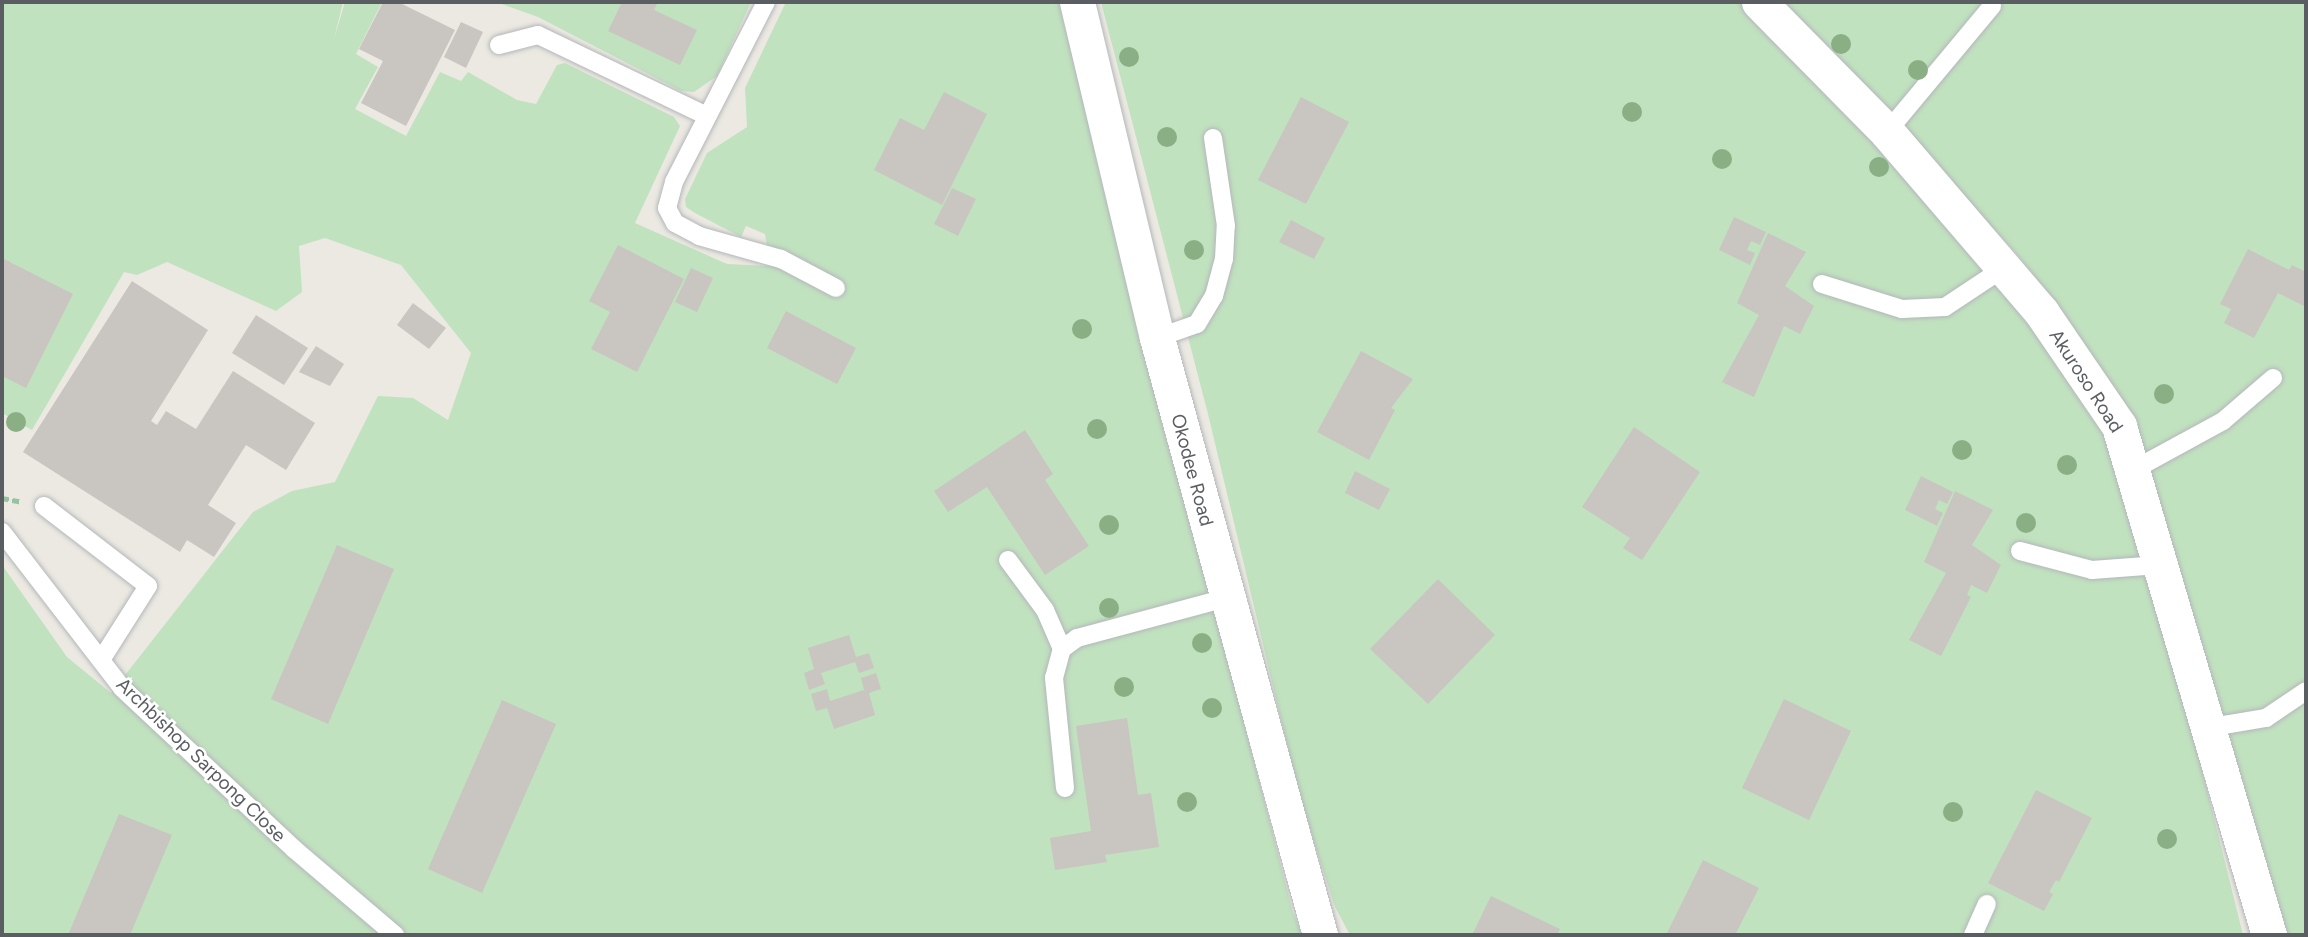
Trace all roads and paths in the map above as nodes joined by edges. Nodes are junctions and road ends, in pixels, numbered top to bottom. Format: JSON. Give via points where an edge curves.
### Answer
{"nodes":[{"id":1,"x":766,"y":2,"type":"edge"},
{"id":2,"x":1077,"y":2,"type":"edge"},
{"id":3,"x":1759,"y":2,"type":"edge"},
{"id":4,"x":1992,"y":6,"type":"dead end"},
{"id":5,"x":499,"y":45,"type":"dead end"},
{"id":6,"x":707,"y":116,"type":"junction"},
{"id":7,"x":1887,"y":132,"type":"junction"},
{"id":8,"x":1213,"y":138,"type":"dead end"},
{"id":9,"x":2004,"y":268,"type":"junction"},
{"id":10,"x":1822,"y":284,"type":"dead end"},
{"id":11,"x":836,"y":288,"type":"dead end"},
{"id":12,"x":1157,"y":338,"type":"junction"},
{"id":13,"x":2273,"y":378,"type":"dead end"},
{"id":14,"x":2135,"y":469,"type":"junction"},
{"id":15,"x":44,"y":506,"type":"dead end"},
{"id":16,"x":2,"y":532,"type":"edge"},
{"id":17,"x":2020,"y":551,"type":"dead end"},
{"id":18,"x":1008,"y":560,"type":"dead end"},
{"id":19,"x":2159,"y":565,"type":"junction"},
{"id":20,"x":1226,"y":598,"type":"junction"},
{"id":21,"x":1062,"y":649,"type":"junction"},
{"id":22,"x":101,"y":660,"type":"junction"},
{"id":23,"x":2306,"y":691,"type":"edge"},
{"id":24,"x":2206,"y":727,"type":"junction"},
{"id":25,"x":1065,"y":788,"type":"dead end"},
{"id":26,"x":1987,"y":904,"type":"dead end"},
{"id":27,"x":395,"y":935,"type":"edge"},
{"id":28,"x":1320,"y":935,"type":"edge"},
{"id":29,"x":1973,"y":935,"type":"edge"},
{"id":30,"x":2269,"y":935,"type":"edge"}],
"edges":[{"from":1,"to":6,"type":"lane"},
{"from":2,"to":12,"type":"street","name":"Okodee Road"},
{"from":3,"to":7,"type":"street","name":"Akuroso Road"},
{"from":4,"to":7,"type":"lane"},
{"from":5,"to":6,"type":"lane","via":[[538,35]]},
{"from":6,"to":11,"type":"lane","via":[[674,182],[667,208],[675,223],[699,236],[780,259]]},
{"from":7,"to":9,"type":"street","name":"Akuroso Road"},
{"from":8,"to":12,"type":"lane","via":[[1226,226],[1224,259],[1214,296],[1197,324]]},
{"from":9,"to":10,"type":"lane","via":[[1945,307],[1902,309]]},
{"from":9,"to":14,"type":"street","name":"Akuroso Road","via":[[2042,313],[2119,426]]},
{"from":12,"to":20,"type":"street","name":"Okodee Road"},
{"from":13,"to":14,"type":"lane","via":[[2223,421]]},
{"from":14,"to":19,"type":"street","name":"Akuroso Road"},
{"from":15,"to":22,"type":"lane","via":[[148,586]]},
{"from":16,"to":22,"type":"lane","name":"Archbishop Sarpong Close"},
{"from":17,"to":19,"type":"lane","via":[[2092,570]]},
{"from":18,"to":21,"type":"lane","via":[[1045,610]]},
{"from":19,"to":24,"type":"street","name":"Akuroso Road"},
{"from":20,"to":21,"type":"lane","via":[[1077,638]]},
{"from":20,"to":28,"type":"street","name":"Okodee Road"},
{"from":21,"to":25,"type":"lane","via":[[1054,678]]},
{"from":22,"to":27,"type":"lane","name":"Archbishop Sarpong Close","via":[[122,688],[294,849]]},
{"from":23,"to":24,"type":"lane","via":[[2266,718]]},
{"from":24,"to":30,"type":"street","name":"Akuroso Road"},
{"from":26,"to":29,"type":"lane"}]}
